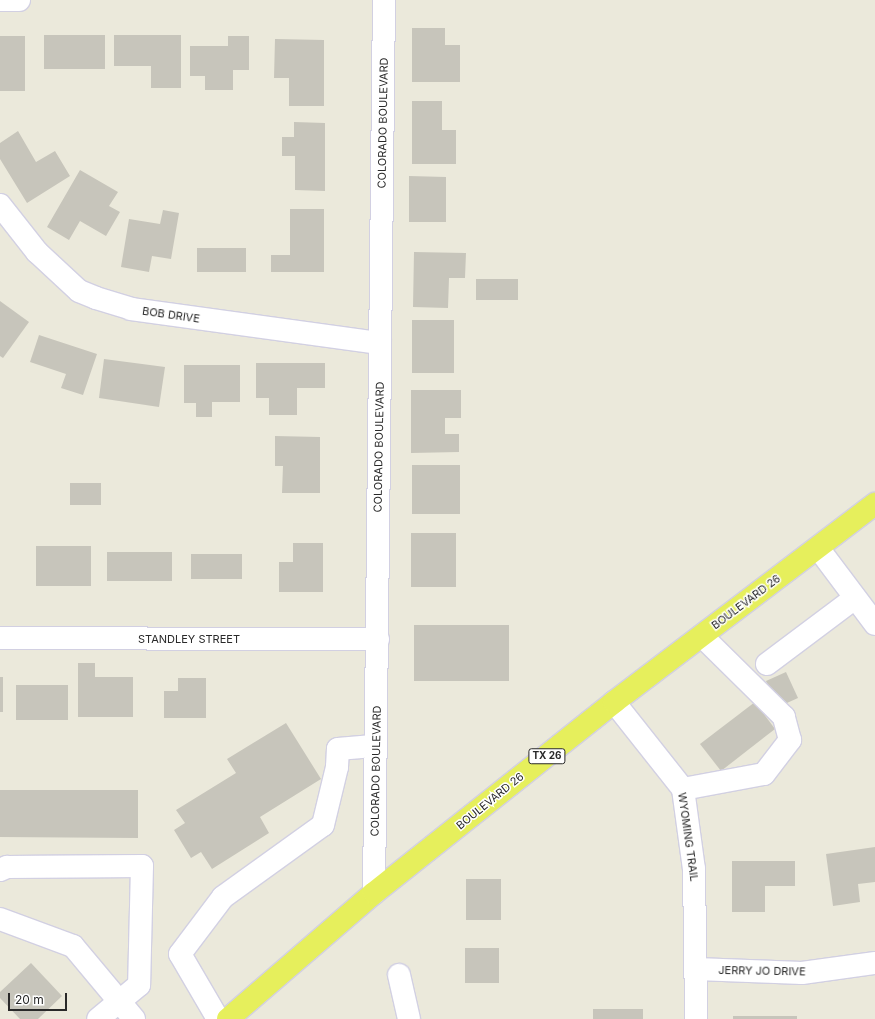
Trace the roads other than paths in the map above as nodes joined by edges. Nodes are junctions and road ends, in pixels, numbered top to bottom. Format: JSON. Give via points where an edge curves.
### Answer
{"nodes":[{"id":1,"x":0,"y":0,"type":"edge"},
{"id":2,"x":19,"y":0,"type":"edge"},
{"id":3,"x":384,"y":0,"type":"edge"},
{"id":4,"x":0,"y":205,"type":"edge"},
{"id":5,"x":380,"y":343,"type":"junction"},
{"id":6,"x":875,"y":504,"type":"edge"},
{"id":7,"x":818,"y":548,"type":"junction"},
{"id":8,"x":855,"y":598,"type":"junction"},
{"id":9,"x":875,"y":624,"type":"edge"},
{"id":10,"x":702,"y":636,"type":"junction"},
{"id":11,"x":0,"y":638,"type":"edge"},
{"id":12,"x":378,"y":638,"type":"junction"},
{"id":13,"x":767,"y":664,"type":"dead end"},
{"id":14,"x":614,"y":702,"type":"junction"},
{"id":15,"x":376,"y":746,"type":"junction"},
{"id":16,"x":683,"y":789,"type":"junction"},
{"id":17,"x":0,"y":870,"type":"edge"},
{"id":18,"x":374,"y":893,"type":"junction"},
{"id":19,"x":0,"y":919,"type":"edge"},
{"id":20,"x":875,"y":963,"type":"edge"},
{"id":21,"x":696,"y":969,"type":"junction"},
{"id":22,"x":399,"y":975,"type":"dead end"},
{"id":23,"x":120,"y":1002,"type":"junction"},
{"id":24,"x":98,"y":1019,"type":"edge"},
{"id":25,"x":134,"y":1019,"type":"edge"},
{"id":26,"x":218,"y":1019,"type":"edge"},
{"id":27,"x":228,"y":1019,"type":"edge"},
{"id":28,"x":409,"y":1019,"type":"edge"},
{"id":29,"x":696,"y":1019,"type":"edge"}],
"edges":[{"from":1,"to":2,"type":"street"},
{"from":3,"to":5,"type":"street","name":"COLORADO BOULEVARD"},
{"from":4,"to":5,"type":"street","name":"BOB DRIVE","via":[[37,252],[79,291],[96,298],[131,309]]},
{"from":5,"to":12,"type":"street","name":"COLORADO BOULEVARD"},
{"from":6,"to":7,"type":"main road","name":"BOULEVARD 26","number":"TX 26"},
{"from":7,"to":8,"type":"street"},
{"from":7,"to":10,"type":"main road","name":"BOULEVARD 26","number":"TX 26"},
{"from":8,"to":9,"type":"street"},
{"from":8,"to":13,"type":"street"},
{"from":10,"to":14,"type":"main road","name":"BOULEVARD 26","number":"TX 26"},
{"from":10,"to":16,"type":"street","via":[[784,717],[790,740],[764,774]]},
{"from":11,"to":12,"type":"street","name":"STANDLEY STREET"},
{"from":12,"to":15,"type":"street","name":"COLORADO BOULEVARD"},
{"from":14,"to":16,"type":"street","name":"WYOMING TRAIL"},
{"from":14,"to":18,"type":"main road","name":"BOULEVARD 26","number":"TX 26"},
{"from":15,"to":18,"type":"street","name":"COLORADO BOULEVARD"},
{"from":15,"to":26,"type":"street","via":[[338,749],[337,767],[323,825],[223,897],[180,954]]},
{"from":16,"to":21,"type":"street","name":"WYOMING TRAIL","via":[[694,869]]},
{"from":17,"to":23,"type":"street","via":[[6,867],[142,866],[139,985]]},
{"from":18,"to":27,"type":"main road","name":"BOULEVARD 26","number":"TX 26"},
{"from":19,"to":23,"type":"street","via":[[73,946]]},
{"from":20,"to":21,"type":"street","name":"JERRY JO DRIVE","via":[[802,973]]},
{"from":21,"to":29,"type":"street","name":"WYOMING TRAIL"},
{"from":22,"to":28,"type":"street"},
{"from":23,"to":24,"type":"street"},
{"from":23,"to":25,"type":"street"}]}
